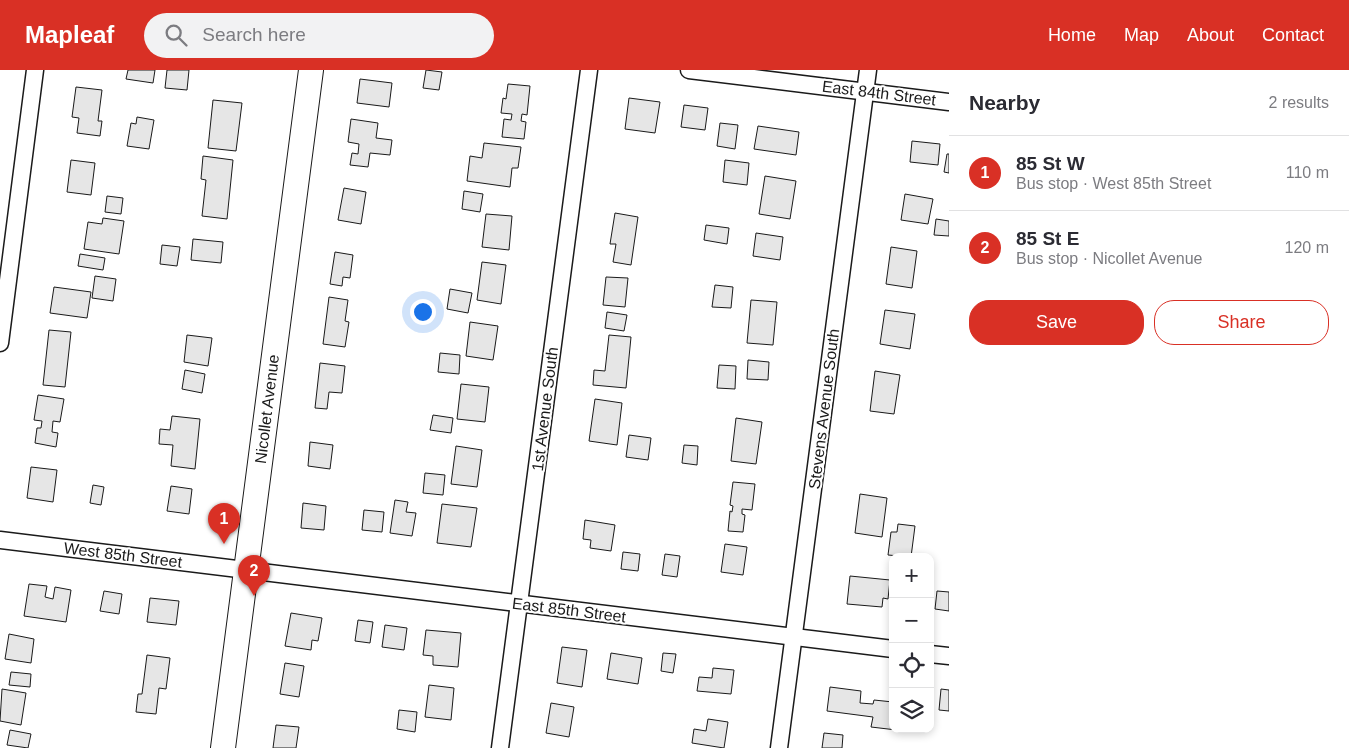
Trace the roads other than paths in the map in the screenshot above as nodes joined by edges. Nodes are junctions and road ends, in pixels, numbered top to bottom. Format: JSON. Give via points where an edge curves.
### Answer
{"nodes":[{"id":1,"x":35,"y":70,"type":"edge"},
{"id":2,"x":311,"y":70,"type":"edge"},
{"id":3,"x":589,"y":70,"type":"edge"},
{"id":4,"x":689,"y":70,"type":"edge"},
{"id":5,"x":868,"y":70,"type":"edge"},
{"id":6,"x":865,"y":92,"type":"junction"},
{"id":7,"x":949,"y":102,"type":"edge"},
{"id":8,"x":0,"y":343,"type":"edge"},
{"id":9,"x":0,"y":540,"type":"edge"},
{"id":10,"x":246,"y":571,"type":"junction"},
{"id":11,"x":519,"y":604,"type":"junction"},
{"id":12,"x":794,"y":637,"type":"junction"},
{"id":13,"x":889,"y":649,"type":"edge"},
{"id":14,"x":934,"y":654,"type":"edge"},
{"id":15,"x":949,"y":656,"type":"edge"},
{"id":16,"x":223,"y":748,"type":"edge"},
{"id":17,"x":500,"y":748,"type":"edge"},
{"id":18,"x":779,"y":748,"type":"edge"}],
"edges":[{"from":1,"to":8,"type":"street"},
{"from":2,"to":10,"type":"main road","name":"Nicollet Avenue"},
{"from":3,"to":11,"type":"street","name":"1st Avenue South"},
{"from":4,"to":6,"type":"street","name":"East 84th Street"},
{"from":5,"to":6,"type":"street","name":"Stevens Avenue South"},
{"from":6,"to":7,"type":"street","name":"East 84th Street"},
{"from":6,"to":12,"type":"street","name":"Stevens Avenue South"},
{"from":9,"to":10,"type":"street","name":"West 85th Street"},
{"from":10,"to":11,"type":"street","name":"East 85th Street"},
{"from":10,"to":16,"type":"main road","name":"Nicollet Avenue"},
{"from":11,"to":12,"type":"street","name":"East 85th Street"},
{"from":11,"to":17,"type":"street","name":"1st Avenue South"},
{"from":12,"to":13,"type":"street","name":"East 85th Street"},
{"from":12,"to":18,"type":"street","name":"Stevens Avenue South"},
{"from":14,"to":15,"type":"street"}]}
